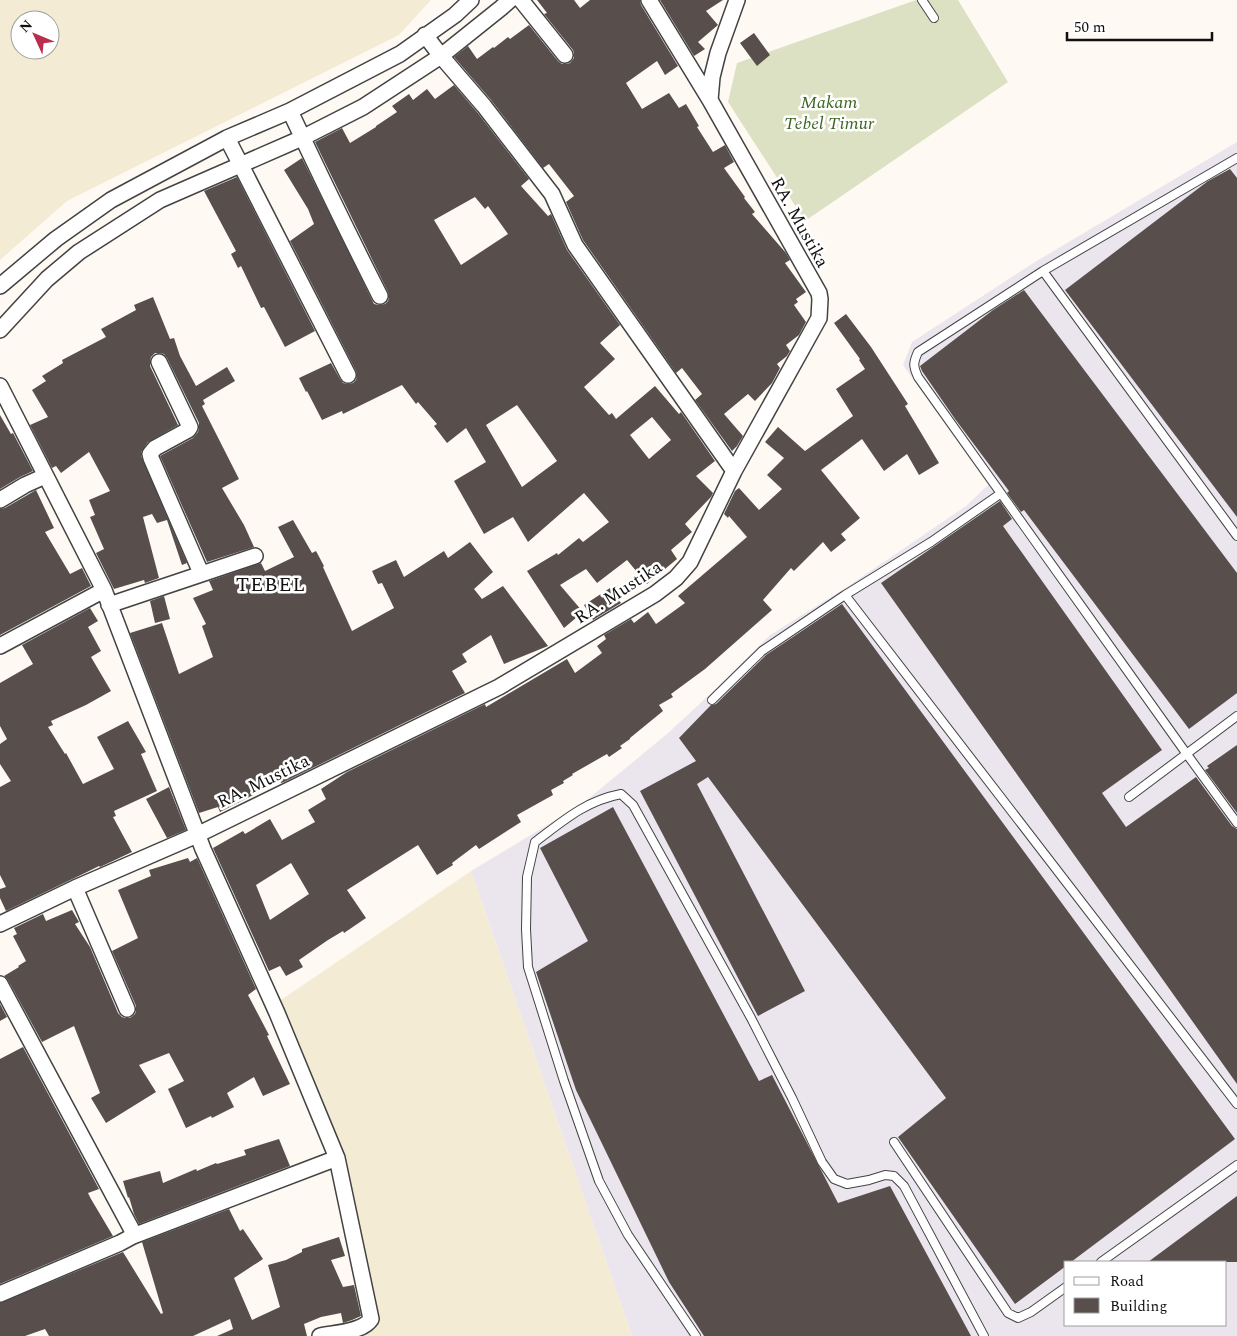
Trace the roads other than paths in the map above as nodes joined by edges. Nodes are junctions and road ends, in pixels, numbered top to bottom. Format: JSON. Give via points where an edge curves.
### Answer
{"nodes":[{"id":1,"x":471,"y":0,"type":"edge"},
{"id":2,"x":510,"y":0,"type":"edge"},
{"id":3,"x":521,"y":0,"type":"edge"},
{"id":4,"x":649,"y":0,"type":"edge"},
{"id":5,"x":737,"y":0,"type":"edge"},
{"id":6,"x":922,"y":0,"type":"edge"},
{"id":7,"x":934,"y":18,"type":"dead end"},
{"id":8,"x":433,"y":45,"type":"junction"},
{"id":9,"x":565,"y":55,"type":"dead end"},
{"id":10,"x":710,"y":100,"type":"junction"},
{"id":11,"x":292,"y":113,"type":"junction"},
{"id":12,"x":301,"y":135,"type":"junction"},
{"id":13,"x":233,"y":150,"type":"junction"},
{"id":14,"x":1237,"y":158,"type":"edge"},
{"id":15,"x":1044,"y":271,"type":"junction"},
{"id":16,"x":0,"y":286,"type":"edge"},
{"id":17,"x":380,"y":296,"type":"dead end"},
{"id":18,"x":0,"y":330,"type":"edge"},
{"id":19,"x":159,"y":362,"type":"dead end"},
{"id":20,"x":348,"y":375,"type":"dead end"},
{"id":21,"x":0,"y":386,"type":"edge"},
{"id":22,"x":734,"y":471,"type":"junction"},
{"id":23,"x":45,"y":476,"type":"junction"},
{"id":24,"x":1000,"y":494,"type":"junction"},
{"id":25,"x":0,"y":500,"type":"edge"},
{"id":26,"x":1237,"y":536,"type":"edge"},
{"id":27,"x":255,"y":556,"type":"dead end"},
{"id":28,"x":202,"y":573,"type":"junction"},
{"id":29,"x":104,"y":590,"type":"junction"},
{"id":30,"x":845,"y":595,"type":"junction"},
{"id":31,"x":109,"y":605,"type":"junction"},
{"id":32,"x":0,"y":646,"type":"edge"},
{"id":33,"x":712,"y":700,"type":"dead end"},
{"id":34,"x":1237,"y":716,"type":"edge"},
{"id":35,"x":1186,"y":753,"type":"junction"},
{"id":36,"x":1129,"y":797,"type":"dead end"},
{"id":37,"x":1237,"y":823,"type":"edge"},
{"id":38,"x":197,"y":835,"type":"junction"},
{"id":39,"x":75,"y":888,"type":"junction"},
{"id":40,"x":0,"y":924,"type":"edge"},
{"id":41,"x":0,"y":984,"type":"edge"},
{"id":42,"x":127,"y":1009,"type":"dead end"},
{"id":43,"x":1237,"y":1104,"type":"edge"},
{"id":44,"x":894,"y":1142,"type":"dead end"},
{"id":45,"x":337,"y":1158,"type":"junction"},
{"id":46,"x":1237,"y":1165,"type":"edge"},
{"id":47,"x":132,"y":1236,"type":"junction"},
{"id":48,"x":1102,"y":1261,"type":"edge"},
{"id":49,"x":1064,"y":1288,"type":"edge"},
{"id":50,"x":0,"y":1294,"type":"edge"},
{"id":51,"x":320,"y":1336,"type":"edge"},
{"id":52,"x":696,"y":1336,"type":"edge"},
{"id":53,"x":984,"y":1336,"type":"edge"}],
"edges":[{"from":1,"to":8,"type":"street","via":[[455,15]]},
{"from":2,"to":8,"type":"street"},
{"from":3,"to":9,"type":"street"},
{"from":4,"to":10,"type":"street","name":"RA. Mustika"},
{"from":5,"to":10,"type":"street","via":[[718,53]]},
{"from":6,"to":7,"type":"lane"},
{"from":8,"to":11,"type":"street","via":[[400,54]]},
{"from":8,"to":12,"type":"street","via":[[363,106]]},
{"from":8,"to":22,"type":"street","via":[[552,194],[575,245]]},
{"from":10,"to":22,"type":"street","name":"RA. Mustika","via":[[820,299],[819,318]]},
{"from":11,"to":12,"type":"street"},
{"from":11,"to":13,"type":"street"},
{"from":12,"to":13,"type":"street"},
{"from":12,"to":17,"type":"street"},
{"from":13,"to":16,"type":"street","via":[[111,200],[56,239]]},
{"from":13,"to":18,"type":"street","via":[[79,252],[47,279]]},
{"from":13,"to":20,"type":"street"},
{"from":14,"to":15,"type":"lane"},
{"from":15,"to":24,"type":"lane","via":[[918,352],[914,362],[918,377]]},
{"from":15,"to":26,"type":"lane"},
{"from":19,"to":28,"type":"street","via":[[190,426],[150,454]]},
{"from":21,"to":23,"type":"street"},
{"from":22,"to":38,"type":"street","name":"RA. Mustika","via":[[690,562],[655,594],[499,687]]},
{"from":23,"to":25,"type":"street"},
{"from":23,"to":29,"type":"street"},
{"from":24,"to":30,"type":"lane","via":[[931,542]]},
{"from":24,"to":35,"type":"lane"},
{"from":27,"to":28,"type":"street"},
{"from":28,"to":31,"type":"street"},
{"from":29,"to":31,"type":"street"},
{"from":29,"to":32,"type":"street"},
{"from":30,"to":33,"type":"lane","via":[[762,650]]},
{"from":30,"to":43,"type":"lane"},
{"from":31,"to":38,"type":"street"},
{"from":34,"to":35,"type":"lane"},
{"from":35,"to":36,"type":"lane"},
{"from":35,"to":37,"type":"lane"},
{"from":38,"to":39,"type":"street","name":"RA. Mustika"},
{"from":38,"to":45,"type":"street","via":[[277,1013]]},
{"from":39,"to":40,"type":"street","name":"RA. Mustika"},
{"from":39,"to":42,"type":"street"},
{"from":41,"to":47,"type":"street","via":[[132,1230]]},
{"from":44,"to":49,"type":"lane","via":[[1008,1313],[1018,1318]]},
{"from":45,"to":47,"type":"street"},
{"from":45,"to":51,"type":"street","via":[[371,1319],[360,1328]]},
{"from":46,"to":48,"type":"lane"},
{"from":47,"to":50,"type":"street"},
{"from":52,"to":53,"type":"lane","via":[[628,1235],[599,1181],[528,967],[527,876],[535,842],[580,808],[621,794],[633,804],[751,1018],[822,1162],[834,1179],[847,1184],[885,1175],[894,1176],[904,1186]]}]}
